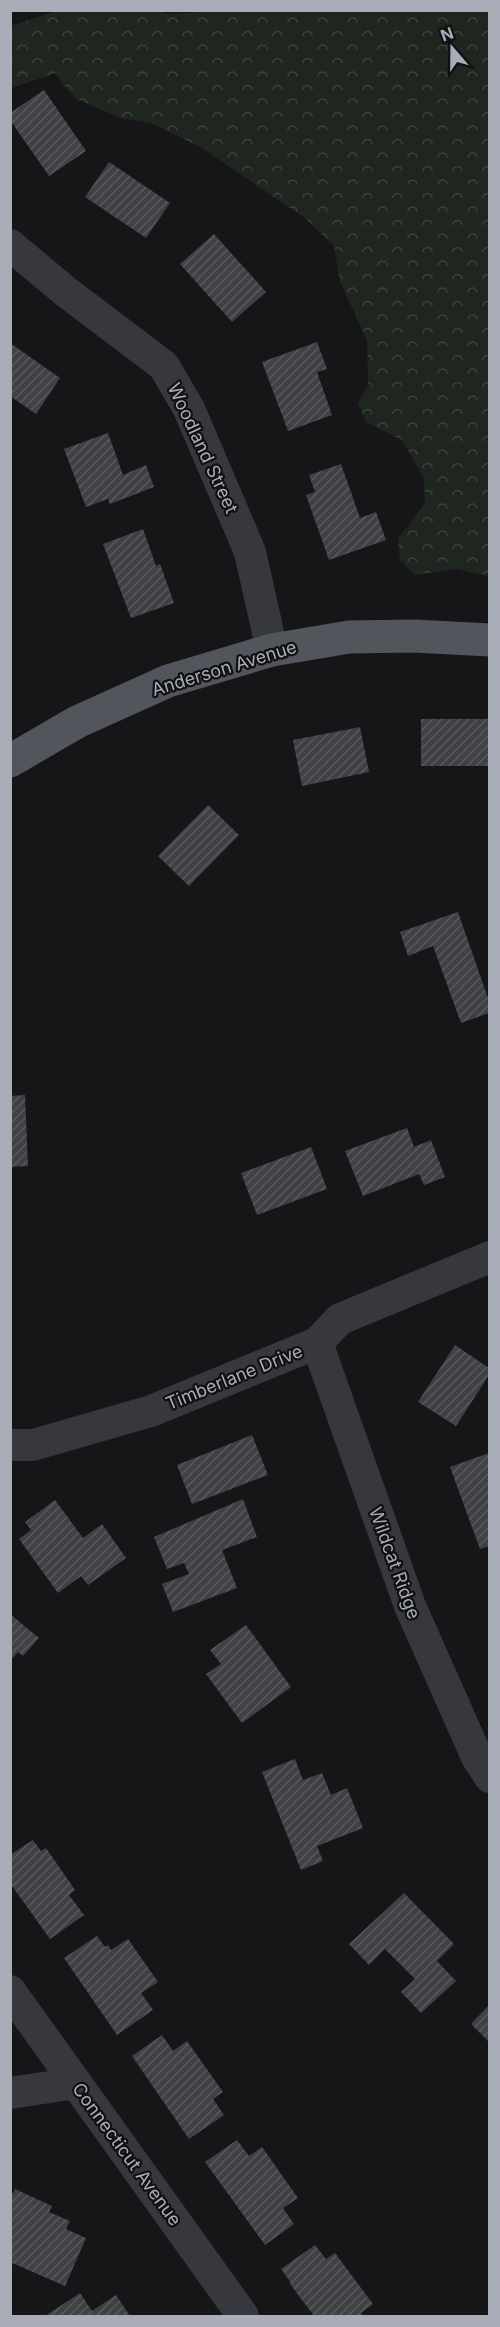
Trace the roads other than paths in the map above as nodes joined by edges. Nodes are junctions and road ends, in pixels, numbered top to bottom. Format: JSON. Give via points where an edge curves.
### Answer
{"nodes":[{"id":1,"x":10,"y":245,"type":"edge"},
{"id":2,"x":489,"y":640,"type":"edge"},
{"id":3,"x":272,"y":650,"type":"junction"},
{"id":4,"x":10,"y":762,"type":"edge"},
{"id":5,"x":489,"y":1257,"type":"edge"},
{"id":6,"x":317,"y":1343,"type":"junction"},
{"id":7,"x":18,"y":1450,"type":"edge"},
{"id":8,"x":489,"y":1777,"type":"edge"},
{"id":9,"x":10,"y":1991,"type":"edge"},
{"id":10,"x":76,"y":2084,"type":"junction"},
{"id":11,"x":10,"y":2093,"type":"edge"},
{"id":12,"x":243,"y":2316,"type":"edge"}],
"edges":[{"from":1,"to":3,"type":"street","name":"Woodland Street","via":[[164,366],[189,409],[250,552]]},
{"from":2,"to":3,"type":"main road","name":"Anderson Avenue","via":[[349,637]]},
{"from":3,"to":4,"type":"main road","name":"Anderson Avenue","via":[[168,681],[77,722]]},
{"from":5,"to":6,"type":"street","name":"Timberlane Drive","via":[[340,1318]]},
{"from":6,"to":7,"type":"street","name":"Timberlane Drive","via":[[151,1411]]},
{"from":6,"to":8,"type":"street","name":"Wildcat Ridge","via":[[410,1606]]},
{"from":9,"to":10,"type":"street","name":"Connecticut Avenue"},
{"from":10,"to":11,"type":"street"},
{"from":10,"to":12,"type":"street","name":"Connecticut Avenue"}]}
